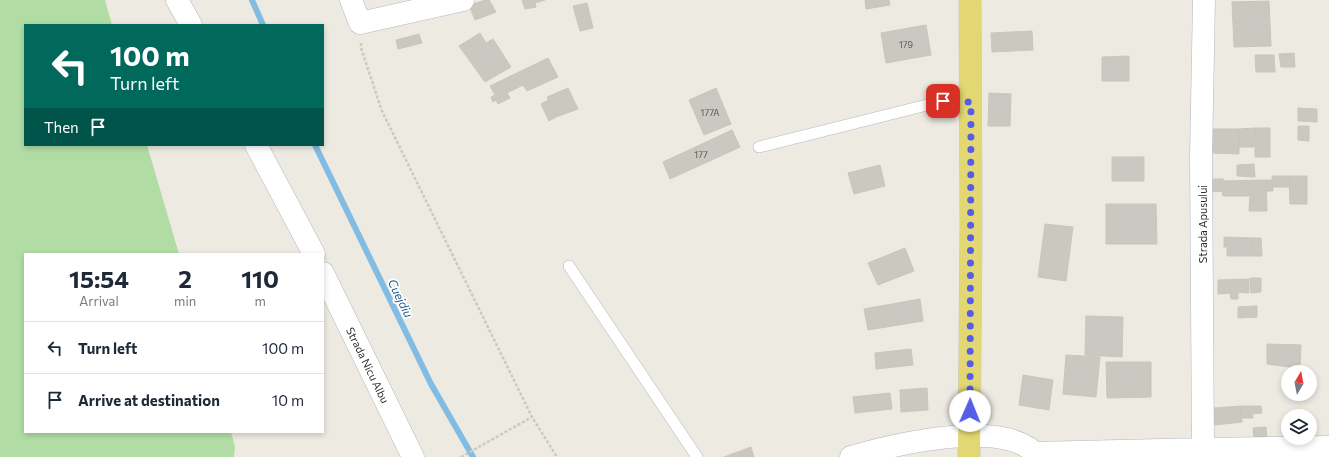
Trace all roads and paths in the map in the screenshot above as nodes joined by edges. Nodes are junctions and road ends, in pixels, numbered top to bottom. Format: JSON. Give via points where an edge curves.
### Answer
{"nodes":[{"id":1,"x":177,"y":0,"type":"edge"},
{"id":2,"x":350,"y":0,"type":"edge"},
{"id":3,"x":464,"y":0,"type":"edge"},
{"id":4,"x":970,"y":0,"type":"edge"},
{"id":5,"x":1204,"y":0,"type":"edge"},
{"id":6,"x":360,"y":23,"type":"junction"},
{"id":7,"x":190,"y":24,"type":"edge"},
{"id":8,"x":971,"y":102,"type":"junction"},
{"id":9,"x":257,"y":146,"type":"edge"},
{"id":10,"x":759,"y":147,"type":"dead end"},
{"id":11,"x":313,"y":253,"type":"edge"},
{"id":12,"x":569,"y":266,"type":"dead end"},
{"id":13,"x":324,"y":275,"type":"edge"},
{"id":14,"x":532,"y":417,"type":"junction"},
{"id":15,"x":969,"y":436,"type":"junction"},
{"id":16,"x":1329,"y":447,"type":"edge"},
{"id":17,"x":1204,"y":449,"type":"junction"},
{"id":18,"x":1036,"y":455,"type":"edge"},
{"id":19,"x":413,"y":457,"type":"edge"},
{"id":20,"x":461,"y":457,"type":"edge"},
{"id":21,"x":558,"y":457,"type":"edge"},
{"id":22,"x":697,"y":457,"type":"edge"},
{"id":23,"x":851,"y":457,"type":"edge"},
{"id":24,"x":969,"y":457,"type":"edge"}],
"edges":[{"from":1,"to":7,"type":"street"},
{"from":2,"to":6,"type":"street"},
{"from":3,"to":6,"type":"street"},
{"from":4,"to":8,"type":"main road"},
{"from":5,"to":17,"type":"street","name":"Strada Apusului","via":[[1201,157]]},
{"from":6,"to":14,"type":"path","via":[[361,48],[382,111]]},
{"from":8,"to":10,"type":"lane","via":[[943,101]]},
{"from":8,"to":15,"type":"main road"},
{"from":9,"to":11,"type":"street"},
{"from":12,"to":22,"type":"lane"},
{"from":13,"to":19,"type":"street","name":"Strada Nicu Albu"},
{"from":14,"to":20,"type":"path"},
{"from":14,"to":21,"type":"path"},
{"from":15,"to":18,"type":"street","via":[[997,436],[1016,442]]},
{"from":15,"to":23,"type":"street","via":[[929,439]]},
{"from":15,"to":24,"type":"main road"},
{"from":16,"to":17,"type":"street"},
{"from":17,"to":18,"type":"street"}]}
